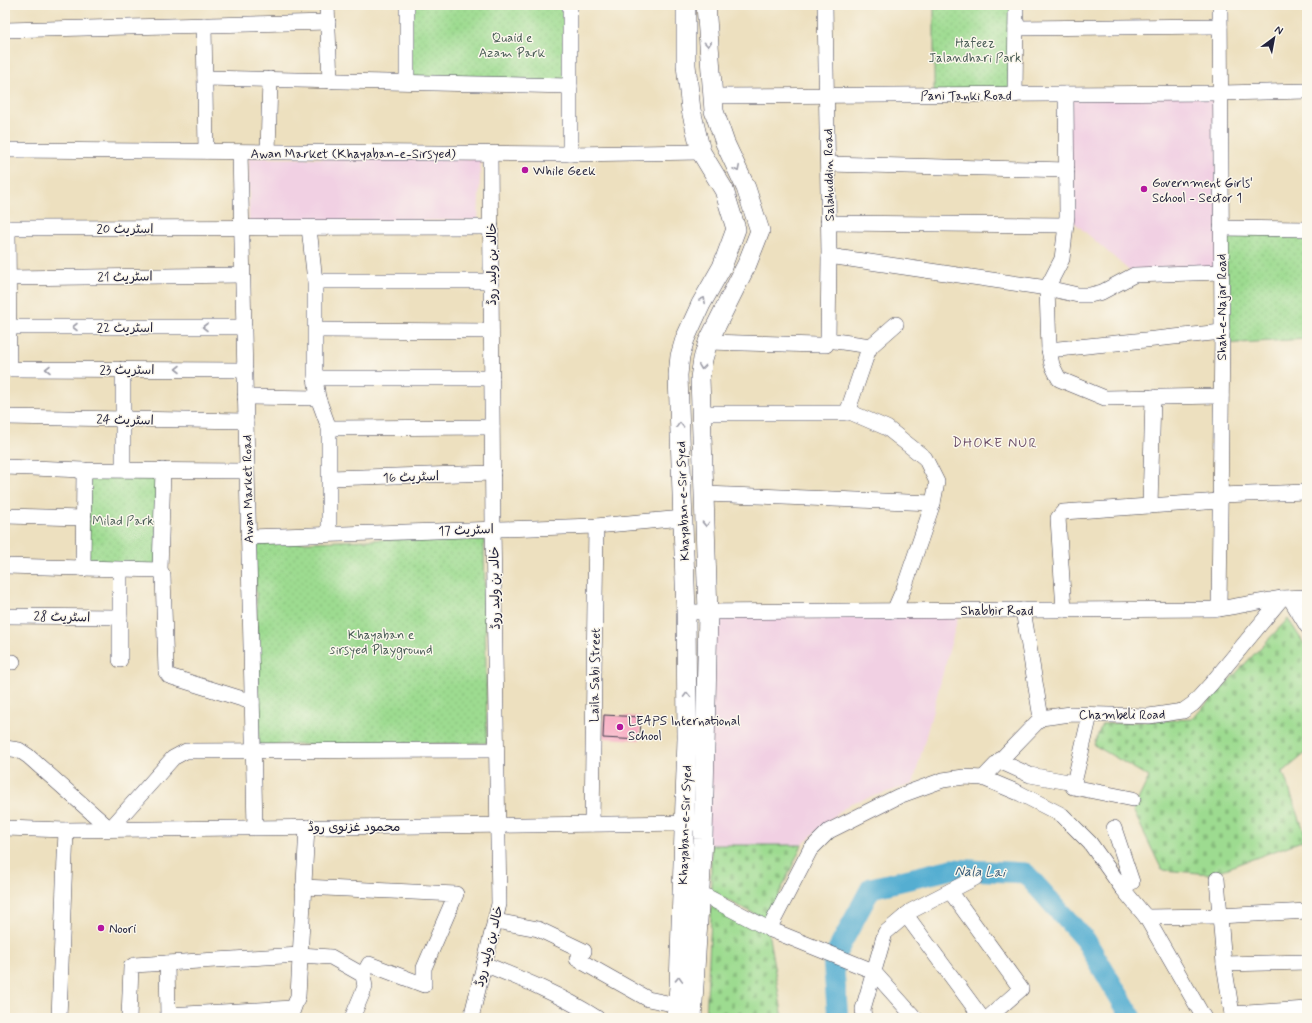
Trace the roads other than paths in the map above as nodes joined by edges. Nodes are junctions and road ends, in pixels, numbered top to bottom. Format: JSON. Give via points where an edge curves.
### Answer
{"nodes":[{"id":1,"x":327,"y":5,"type":"edge"},
{"id":2,"x":407,"y":5,"type":"edge"},
{"id":3,"x":570,"y":5,"type":"edge"},
{"id":4,"x":686,"y":5,"type":"edge"},
{"id":5,"x":706,"y":5,"type":"edge"},
{"id":6,"x":826,"y":5,"type":"edge"},
{"id":7,"x":1016,"y":5,"type":"edge"},
{"id":8,"x":1220,"y":5,"type":"edge"},
{"id":9,"x":328,"y":22,"type":"junction"},
{"id":10,"x":204,"y":25,"type":"junction"},
{"id":11,"x":1220,"y":26,"type":"junction"},
{"id":12,"x":1016,"y":28,"type":"junction"},
{"id":13,"x":5,"y":30,"type":"edge"},
{"id":14,"x":205,"y":78,"type":"junction"},
{"id":15,"x":270,"y":79,"type":"junction"},
{"id":16,"x":330,"y":81,"type":"junction"},
{"id":17,"x":407,"y":82,"type":"junction"},
{"id":18,"x":570,"y":86,"type":"junction"},
{"id":19,"x":1307,"y":91,"type":"edge"},
{"id":20,"x":1220,"y":93,"type":"junction"},
{"id":21,"x":1066,"y":94,"type":"junction"},
{"id":22,"x":1015,"y":95,"type":"junction"},
{"id":23,"x":712,"y":96,"type":"junction"},
{"id":24,"x":827,"y":96,"type":"junction"},
{"id":25,"x":5,"y":150,"type":"edge"},
{"id":26,"x":206,"y":151,"type":"junction"},
{"id":27,"x":240,"y":152,"type":"junction"},
{"id":28,"x":268,"y":152,"type":"junction"},
{"id":29,"x":701,"y":152,"type":"junction"},
{"id":30,"x":490,"y":154,"type":"junction"},
{"id":31,"x":570,"y":154,"type":"junction"},
{"id":32,"x":828,"y":164,"type":"junction"},
{"id":33,"x":1067,"y":170,"type":"junction"},
{"id":34,"x":828,"y":223,"type":"junction"},
{"id":35,"x":1066,"y":225,"type":"junction"},
{"id":36,"x":6,"y":228,"type":"edge"},
{"id":37,"x":241,"y":228,"type":"junction"},
{"id":38,"x":309,"y":228,"type":"junction"},
{"id":39,"x":491,"y":228,"type":"junction"},
{"id":40,"x":1221,"y":228,"type":"junction"},
{"id":41,"x":1307,"y":229,"type":"edge"},
{"id":42,"x":829,"y":256,"type":"junction"},
{"id":43,"x":1221,"y":272,"type":"junction"},
{"id":44,"x":242,"y":275,"type":"junction"},
{"id":45,"x":8,"y":278,"type":"junction"},
{"id":46,"x":315,"y":281,"type":"junction"},
{"id":47,"x":491,"y":281,"type":"junction"},
{"id":48,"x":1047,"y":288,"type":"junction"},
{"id":49,"x":896,"y":324,"type":"dead end"},
{"id":50,"x":7,"y":327,"type":"junction"},
{"id":51,"x":244,"y":327,"type":"junction"},
{"id":52,"x":316,"y":330,"type":"junction"},
{"id":53,"x":491,"y":331,"type":"junction"},
{"id":54,"x":1222,"y":332,"type":"junction"},
{"id":55,"x":708,"y":342,"type":"junction"},
{"id":56,"x":827,"y":342,"type":"junction"},
{"id":57,"x":871,"y":346,"type":"junction"},
{"id":58,"x":1049,"y":350,"type":"junction"},
{"id":59,"x":123,"y":369,"type":"junction"},
{"id":60,"x":245,"y":370,"type":"junction"},
{"id":61,"x":315,"y":378,"type":"junction"},
{"id":62,"x":492,"y":378,"type":"junction"},
{"id":63,"x":1221,"y":396,"type":"junction"},
{"id":64,"x":245,"y":397,"type":"junction"},
{"id":65,"x":1153,"y":397,"type":"junction"},
{"id":66,"x":318,"y":398,"type":"junction"},
{"id":67,"x":700,"y":413,"type":"junction"},
{"id":68,"x":847,"y":413,"type":"junction"},
{"id":69,"x":5,"y":417,"type":"edge"},
{"id":70,"x":124,"y":419,"type":"junction"},
{"id":71,"x":246,"y":421,"type":"junction"},
{"id":72,"x":492,"y":426,"type":"junction"},
{"id":73,"x":329,"y":428,"type":"junction"},
{"id":74,"x":5,"y":467,"type":"edge"},
{"id":75,"x":84,"y":470,"type":"junction"},
{"id":76,"x":123,"y":470,"type":"junction"},
{"id":77,"x":163,"y":470,"type":"junction"},
{"id":78,"x":247,"y":471,"type":"junction"},
{"id":79,"x":492,"y":473,"type":"junction"},
{"id":80,"x":330,"y":478,"type":"junction"},
{"id":81,"x":1307,"y":492,"type":"edge"},
{"id":82,"x":705,"y":494,"type":"junction"},
{"id":83,"x":1220,"y":498,"type":"junction"},
{"id":84,"x":933,"y":503,"type":"junction"},
{"id":85,"x":1150,"y":506,"type":"junction"},
{"id":86,"x":5,"y":516,"type":"edge"},
{"id":87,"x":84,"y":518,"type":"junction"},
{"id":88,"x":683,"y":518,"type":"junction"},
{"id":89,"x":596,"y":526,"type":"junction"},
{"id":90,"x":493,"y":528,"type":"junction"},
{"id":91,"x":329,"y":533,"type":"junction"},
{"id":92,"x":248,"y":537,"type":"junction"},
{"id":93,"x":5,"y":566,"type":"edge"},
{"id":94,"x":83,"y":569,"type":"junction"},
{"id":95,"x":120,"y":570,"type":"junction"},
{"id":96,"x":160,"y":570,"type":"junction"},
{"id":97,"x":1307,"y":596,"type":"edge"},
{"id":98,"x":1286,"y":598,"type":"junction"},
{"id":99,"x":1219,"y":609,"type":"junction"},
{"id":100,"x":1023,"y":610,"type":"junction"},
{"id":101,"x":1064,"y":610,"type":"junction"},
{"id":102,"x":894,"y":611,"type":"junction"},
{"id":103,"x":686,"y":612,"type":"junction"},
{"id":104,"x":708,"y":612,"type":"junction"},
{"id":105,"x":5,"y":616,"type":"edge"},
{"id":106,"x":120,"y":617,"type":"junction"},
{"id":107,"x":1307,"y":626,"type":"edge"},
{"id":108,"x":120,"y":660,"type":"dead end"},
{"id":109,"x":252,"y":702,"type":"junction"},
{"id":110,"x":1090,"y":715,"type":"junction"},
{"id":111,"x":1041,"y":718,"type":"junction"},
{"id":112,"x":5,"y":748,"type":"edge"},
{"id":113,"x":496,"y":750,"type":"junction"},
{"id":114,"x":253,"y":752,"type":"junction"},
{"id":115,"x":999,"y":761,"type":"junction"},
{"id":116,"x":983,"y":778,"type":"junction"},
{"id":117,"x":1074,"y":783,"type":"junction"},
{"id":118,"x":1133,"y":799,"type":"dead end"},
{"id":119,"x":694,"y":823,"type":"junction"},
{"id":120,"x":592,"y":824,"type":"junction"},
{"id":121,"x":497,"y":826,"type":"junction"},
{"id":122,"x":255,"y":827,"type":"junction"},
{"id":123,"x":307,"y":827,"type":"junction"},
{"id":124,"x":5,"y":828,"type":"edge"},
{"id":125,"x":1114,"y":828,"type":"dead end"},
{"id":126,"x":110,"y":829,"type":"junction"},
{"id":127,"x":66,"y":830,"type":"junction"},
{"id":128,"x":975,"y":878,"type":"dead end"},
{"id":129,"x":1217,"y":879,"type":"dead end"},
{"id":130,"x":303,"y":887,"type":"junction"},
{"id":131,"x":1122,"y":888,"type":"junction"},
{"id":132,"x":950,"y":891,"type":"junction"},
{"id":133,"x":700,"y":893,"type":"junction"},
{"id":134,"x":1307,"y":911,"type":"edge"},
{"id":135,"x":906,"y":915,"type":"junction"},
{"id":136,"x":1219,"y":916,"type":"junction"},
{"id":137,"x":1146,"y":917,"type":"junction"},
{"id":138,"x":496,"y":921,"type":"junction"},
{"id":139,"x":772,"y":931,"type":"junction"},
{"id":140,"x":300,"y":955,"type":"junction"},
{"id":141,"x":1307,"y":962,"type":"edge"},
{"id":142,"x":167,"y":963,"type":"junction"},
{"id":143,"x":484,"y":964,"type":"junction"},
{"id":144,"x":1224,"y":964,"type":"junction"},
{"id":145,"x":868,"y":969,"type":"junction"},
{"id":146,"x":363,"y":975,"type":"junction"},
{"id":147,"x":1307,"y":1009,"type":"edge"},
{"id":148,"x":676,"y":1012,"type":"edge"},
{"id":149,"x":291,"y":1013,"type":"edge"},
{"id":150,"x":588,"y":1015,"type":"edge"},
{"id":151,"x":998,"y":1015,"type":"edge"},
{"id":152,"x":168,"y":1016,"type":"edge"},
{"id":153,"x":1233,"y":1016,"type":"edge"},
{"id":154,"x":59,"y":1018,"type":"edge"},
{"id":155,"x":129,"y":1018,"type":"edge"},
{"id":156,"x":352,"y":1018,"type":"edge"},
{"id":157,"x":471,"y":1018,"type":"edge"},
{"id":158,"x":692,"y":1018,"type":"edge"},
{"id":159,"x":864,"y":1018,"type":"edge"},
{"id":160,"x":915,"y":1018,"type":"edge"},
{"id":161,"x":982,"y":1018,"type":"edge"},
{"id":162,"x":1204,"y":1018,"type":"edge"}],
"edges":[{"from":1,"to":9,"type":"street"},
{"from":2,"to":17,"type":"street"},
{"from":3,"to":18,"type":"street"},
{"from":4,"to":29,"type":"main road","name":"Khayaban-e-Sir Syed","via":[[686,65],[691,110]]},
{"from":5,"to":23,"type":"main road","name":"Khayaban-e-Sir Syed","one_way":true},
{"from":6,"to":24,"type":"street","name":"Salahuddin Road"},
{"from":7,"to":12,"type":"street"},
{"from":8,"to":11,"type":"street","name":"Shah-e-Najar Road"},
{"from":9,"to":10,"type":"street"},
{"from":9,"to":16,"type":"street"},
{"from":10,"to":13,"type":"street"},
{"from":10,"to":14,"type":"street"},
{"from":11,"to":12,"type":"street"},
{"from":11,"to":20,"type":"street","name":"Shah-e-Najar Road"},
{"from":12,"to":22,"type":"street"},
{"from":14,"to":15,"type":"street"},
{"from":14,"to":26,"type":"street"},
{"from":15,"to":16,"type":"street"},
{"from":15,"to":28,"type":"street"},
{"from":16,"to":17,"type":"street"},
{"from":17,"to":18,"type":"street"},
{"from":18,"to":31,"type":"street"},
{"from":19,"to":20,"type":"street","name":"Pani Tanki Road"},
{"from":20,"to":21,"type":"street","name":"Pani Tanki Road"},
{"from":20,"to":40,"type":"street","name":"Shah-e-Najar Road"},
{"from":21,"to":22,"type":"street","name":"Pani Tanki Road"},
{"from":21,"to":33,"type":"street"},
{"from":22,"to":24,"type":"street","name":"Pani Tanki Road"},
{"from":23,"to":24,"type":"street","name":"Pani Tanki Road"},
{"from":23,"to":55,"type":"main road","name":"Khayaban-e-Sir Syed","one_way":true,"via":[[724,143],[746,188],[760,231],[747,264]]},
{"from":24,"to":32,"type":"street","name":"Salahuddin Road"},
{"from":25,"to":26,"type":"street","name":"Awan Market (Khayaban-e-Sirsyed)"},
{"from":26,"to":27,"type":"street","name":"Awan Market (Khayaban-e-Sirsyed)"},
{"from":27,"to":28,"type":"street","name":"Awan Market (Khayaban-e-Sirsyed)"},
{"from":27,"to":37,"type":"street","name":"Awan Market Road"},
{"from":28,"to":30,"type":"street","name":"Awan Market (Khayaban-e-Sirsyed)"},
{"from":29,"to":31,"type":"street","name":"Awan Market (Khayaban-e-Sirsyed)"},
{"from":88,"to":29,"type":"main road","name":"Khayaban-e-Sir Syed","one_way":true,"via":[[678,374],[680,356],[701,304],[722,267],[736,229],[724,190]]},
{"from":30,"to":31,"type":"street","name":"Awan Market (Khayaban-e-Sirsyed)"},
{"from":30,"to":39,"type":"street","name":"خالد بن ولید روڈ"},
{"from":32,"to":33,"type":"street"},
{"from":32,"to":34,"type":"street","name":"Salahuddin Road"},
{"from":33,"to":35,"type":"street"},
{"from":34,"to":35,"type":"street"},
{"from":34,"to":42,"type":"street","name":"Salahuddin Road"},
{"from":35,"to":48,"type":"street","via":[[1062,259]]},
{"from":36,"to":37,"type":"street","name":"اسٹریٹ 20"},
{"from":36,"to":45,"type":"street"},
{"from":37,"to":38,"type":"street","name":"اسٹریٹ 20"},
{"from":37,"to":44,"type":"street","name":"Awan Market Road"},
{"from":38,"to":39,"type":"street","name":"اسٹریٹ 20"},
{"from":38,"to":46,"type":"street"},
{"from":39,"to":47,"type":"street","name":"خالد بن ولید روڈ"},
{"from":40,"to":41,"type":"street"},
{"from":40,"to":43,"type":"street","name":"Shah-e-Najar Road"},
{"from":42,"to":48,"type":"street"},
{"from":42,"to":56,"type":"street","name":"Salahuddin Road"},
{"from":43,"to":48,"type":"street","via":[[1134,275],[1102,292],[1090,295]]},
{"from":43,"to":54,"type":"street","name":"Shah-e-Najar Road"},
{"from":44,"to":45,"type":"street","name":"اسٹریٹ 21"},
{"from":44,"to":51,"type":"street","name":"Awan Market Road"},
{"from":45,"to":50,"type":"street"},
{"from":46,"to":47,"type":"street"},
{"from":46,"to":52,"type":"street"},
{"from":47,"to":53,"type":"street","name":"خالد بن ولید روڈ"},
{"from":48,"to":58,"type":"street"},
{"from":49,"to":57,"type":"street"},
{"from":51,"to":50,"type":"street","name":"اسٹریٹ 22","one_way":true},
{"from":59,"to":50,"type":"street","name":"اسٹریٹ 23","one_way":true,"via":[[9,369]]},
{"from":51,"to":60,"type":"street","name":"Awan Market Road"},
{"from":52,"to":53,"type":"street"},
{"from":52,"to":61,"type":"street"},
{"from":53,"to":62,"type":"street","name":"خالد بن ولید روڈ"},
{"from":54,"to":58,"type":"street"},
{"from":54,"to":63,"type":"street","name":"Shah-e-Najar Road"},
{"from":55,"to":56,"type":"street"},
{"from":55,"to":67,"type":"main road","name":"Khayaban-e-Sir Syed","one_way":true,"via":[[700,378]]},
{"from":56,"to":57,"type":"street"},
{"from":57,"to":68,"type":"street"},
{"from":58,"to":65,"type":"street","via":[[1052,365],[1059,379],[1104,398]]},
{"from":60,"to":59,"type":"street","name":"اسٹریٹ 23","one_way":true},
{"from":59,"to":70,"type":"street"},
{"from":60,"to":64,"type":"street","name":"Awan Market Road"},
{"from":61,"to":62,"type":"street"},
{"from":61,"to":66,"type":"street"},
{"from":62,"to":72,"type":"street","name":"خالد بن ولید روڈ"},
{"from":63,"to":65,"type":"street"},
{"from":63,"to":83,"type":"street","name":"Shah-e-Najar Road"},
{"from":64,"to":66,"type":"street"},
{"from":64,"to":71,"type":"street","name":"Awan Market Road"},
{"from":65,"to":85,"type":"street"},
{"from":66,"to":73,"type":"street"},
{"from":67,"to":68,"type":"street"},
{"from":67,"to":82,"type":"main road","name":"Khayaban-e-Sir Syed"},
{"from":68,"to":84,"type":"street","via":[[887,428],[924,458],[937,482]]},
{"from":69,"to":70,"type":"street","name":"اسٹریٹ 24"},
{"from":70,"to":71,"type":"street","name":"اسٹریٹ 24"},
{"from":70,"to":76,"type":"street"},
{"from":71,"to":78,"type":"street","name":"Awan Market Road"},
{"from":72,"to":73,"type":"street"},
{"from":72,"to":79,"type":"street","name":"خالد بن ولید روڈ"},
{"from":73,"to":80,"type":"street"},
{"from":74,"to":75,"type":"street"},
{"from":75,"to":76,"type":"street"},
{"from":75,"to":87,"type":"street"},
{"from":76,"to":77,"type":"street"},
{"from":77,"to":78,"type":"street"},
{"from":77,"to":96,"type":"street"},
{"from":78,"to":92,"type":"street","name":"Awan Market Road"},
{"from":79,"to":80,"type":"street","name":"اسٹریٹ 16"},
{"from":79,"to":90,"type":"street","name":"خالد بن ولید روڈ"},
{"from":80,"to":91,"type":"street"},
{"from":81,"to":83,"type":"street"},
{"from":82,"to":84,"type":"street"},
{"from":82,"to":104,"type":"main road","name":"Khayaban-e-Sir Syed","one_way":true},
{"from":83,"to":85,"type":"street"},
{"from":83,"to":99,"type":"street","name":"Shah-e-Najar Road"},
{"from":84,"to":102,"type":"street"},
{"from":85,"to":101,"type":"street","via":[[1060,514],[1058,518]]},
{"from":86,"to":87,"type":"street"},
{"from":87,"to":94,"type":"street"},
{"from":88,"to":89,"type":"street","name":"اسٹریٹ 17"},
{"from":88,"to":103,"type":"main road","name":"Khayaban-e-Sir Syed"},
{"from":89,"to":90,"type":"street","name":"اسٹریٹ 17"},
{"from":89,"to":120,"type":"street","name":"Laila Sabi Street"},
{"from":90,"to":91,"type":"street","name":"اسٹریٹ 17"},
{"from":90,"to":113,"type":"street","name":"خالد بن ولید روڈ"},
{"from":91,"to":92,"type":"street","name":"اسٹریٹ 17"},
{"from":92,"to":109,"type":"street","name":"Awan Market Road"},
{"from":93,"to":94,"type":"street"},
{"from":94,"to":95,"type":"street"},
{"from":95,"to":96,"type":"street"},
{"from":95,"to":106,"type":"street"},
{"from":96,"to":109,"type":"street","via":[[163,574],[166,672],[169,676]]},
{"from":97,"to":98,"type":"street","name":"Shabbir Road"},
{"from":98,"to":99,"type":"street","name":"Shabbir Road"},
{"from":98,"to":107,"type":"street"},
{"from":98,"to":110,"type":"street","name":"Chambeli Road","via":[[1193,704],[1183,711],[1149,716]]},
{"from":99,"to":101,"type":"street","name":"Shabbir Road"},
{"from":100,"to":101,"type":"street","name":"Shabbir Road"},
{"from":100,"to":102,"type":"street","name":"Shabbir Road"},
{"from":100,"to":111,"type":"street"},
{"from":102,"to":104,"type":"street","name":"Shabbir Road"},
{"from":103,"to":104,"type":"street","name":"Shabbir Road"},
{"from":119,"to":103,"type":"main road","name":"Khayaban-e-Sir Syed","one_way":true,"via":[[687,738]]},
{"from":104,"to":119,"type":"main road","name":"Khayaban-e-Sir Syed"},
{"from":105,"to":106,"type":"street","name":"اسٹریٹ 28"},
{"from":106,"to":108,"type":"street"},
{"from":109,"to":114,"type":"street","name":"Awan Market Road"},
{"from":110,"to":111,"type":"street","name":"Chambeli Road","via":[[1071,714]]},
{"from":110,"to":117,"type":"street"},
{"from":111,"to":115,"type":"street"},
{"from":112,"to":126,"type":"street","via":[[19,750],[28,756]]},
{"from":113,"to":114,"type":"street"},
{"from":113,"to":121,"type":"street","name":"خالد بن ولید روڈ"},
{"from":114,"to":122,"type":"street","name":"Awan Market Road"},
{"from":114,"to":126,"type":"street","via":[[186,751],[173,758]]},
{"from":115,"to":116,"type":"street"},
{"from":115,"to":117,"type":"street","via":[[1030,775]]},
{"from":116,"to":131,"type":"street","via":[[1062,815],[1090,842]]},
{"from":116,"to":139,"type":"street","via":[[943,780],[899,796],[829,831],[810,850]]},
{"from":117,"to":118,"type":"street","via":[[1073,788]]},
{"from":119,"to":120,"type":"street","name":"محمود غزنوی روڈ"},
{"from":119,"to":133,"type":"main road","name":"Khayaban-e-Sir Syed"},
{"from":148,"to":119,"type":"main road","name":"Khayaban-e-Sir Syed","one_way":true},
{"from":120,"to":121,"type":"street","name":"محمود غزنوی روڈ"},
{"from":121,"to":123,"type":"street","name":"محمود غزنوی روڈ"},
{"from":121,"to":138,"type":"street","name":"خالد بن ولید روڈ","via":[[500,904]]},
{"from":122,"to":123,"type":"street","name":"محمود غزنوی روڈ"},
{"from":122,"to":126,"type":"street","name":"محمود غزنوی روڈ"},
{"from":123,"to":130,"type":"street"},
{"from":124,"to":127,"type":"street","name":"محمود غزنوی روڈ"},
{"from":125,"to":131,"type":"street","via":[[1132,882]]},
{"from":126,"to":127,"type":"street","name":"محمود غزنوی روڈ"},
{"from":127,"to":154,"type":"street"},
{"from":128,"to":132,"type":"street"},
{"from":129,"to":136,"type":"street"},
{"from":130,"to":140,"type":"street"},
{"from":130,"to":146,"type":"street","via":[[456,894],[424,968],[424,985],[368,964]]},
{"from":131,"to":137,"type":"street"},
{"from":132,"to":135,"type":"street"},
{"from":132,"to":151,"type":"street","via":[[1022,989]]},
{"from":133,"to":139,"type":"street"},
{"from":133,"to":158,"type":"main road","name":"Khayaban-e-Sir Syed"},
{"from":134,"to":136,"type":"street"},
{"from":135,"to":145,"type":"street","via":[[885,933]]},
{"from":135,"to":161,"type":"street"},
{"from":136,"to":137,"type":"street"},
{"from":136,"to":144,"type":"street"},
{"from":137,"to":162,"type":"street"},
{"from":138,"to":143,"type":"street","name":"خالد بن ولید روڈ"},
{"from":138,"to":148,"type":"street","via":[[538,929],[584,951],[576,959]]},
{"from":139,"to":145,"type":"street"},
{"from":140,"to":142,"type":"street"},
{"from":140,"to":146,"type":"street","via":[[331,957]]},
{"from":140,"to":149,"type":"street","via":[[298,996]]},
{"from":141,"to":144,"type":"street"},
{"from":142,"to":152,"type":"street"},
{"from":142,"to":155,"type":"street","via":[[132,967]]},
{"from":143,"to":150,"type":"street","via":[[540,986]]},
{"from":143,"to":157,"type":"street","name":"خالد بن ولید روڈ"},
{"from":144,"to":153,"type":"street"},
{"from":145,"to":159,"type":"street"},
{"from":145,"to":160,"type":"street"},
{"from":146,"to":156,"type":"street","via":[[365,987]]},
{"from":147,"to":153,"type":"street"},
{"from":149,"to":152,"type":"street"}]}
